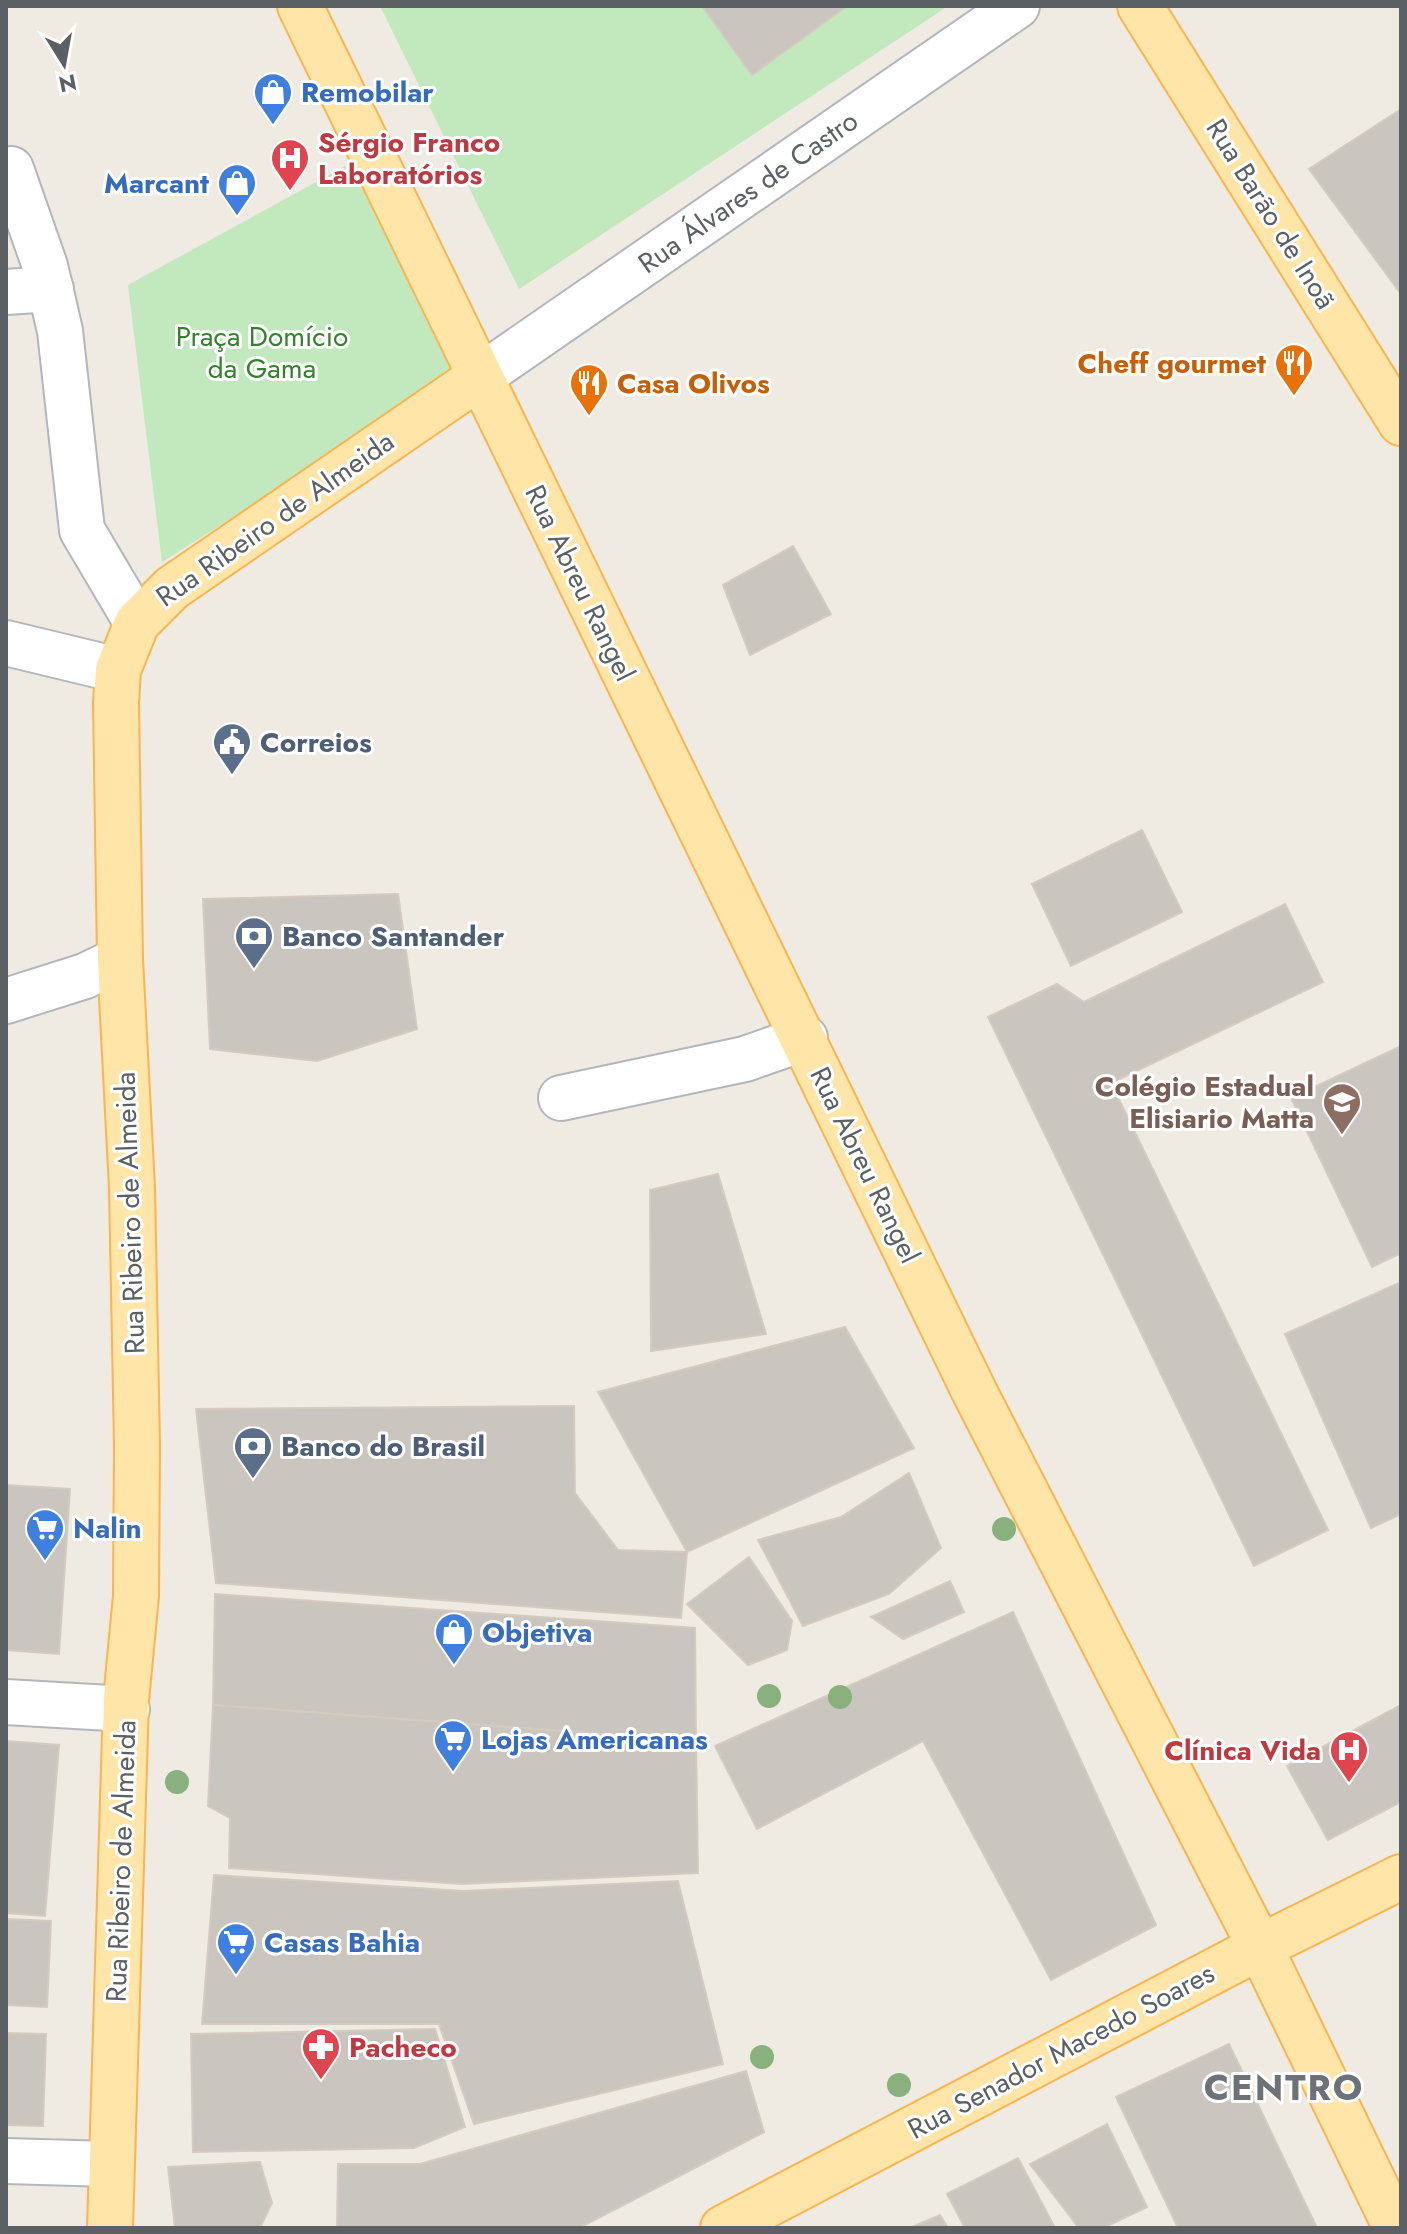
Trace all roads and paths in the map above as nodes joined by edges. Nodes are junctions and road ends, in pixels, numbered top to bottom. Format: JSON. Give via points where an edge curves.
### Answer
{"nodes":[{"id":1,"x":300,"y":6,"type":"edge"},
{"id":2,"x":1017,"y":6,"type":"edge"},
{"id":3,"x":1140,"y":6,"type":"edge"},
{"id":4,"x":11,"y":169,"type":"dead end"},
{"id":5,"x":51,"y":289,"type":"junction"},
{"id":6,"x":6,"y":292,"type":"edge"},
{"id":7,"x":478,"y":378,"type":"junction"},
{"id":8,"x":1401,"y":423,"type":"edge"},
{"id":9,"x":137,"y":623,"type":"junction"},
{"id":10,"x":6,"y":643,"type":"edge"},
{"id":11,"x":118,"y":670,"type":"junction"},
{"id":12,"x":120,"y":959,"type":"junction"},
{"id":13,"x":6,"y":1001,"type":"edge"},
{"id":14,"x":805,"y":1038,"type":"junction"},
{"id":15,"x":561,"y":1098,"type":"dead end"},
{"id":16,"x":6,"y":1702,"type":"edge"},
{"id":17,"x":127,"y":1709,"type":"junction"},
{"id":18,"x":1401,"y":1877,"type":"edge"},
{"id":19,"x":1260,"y":1947,"type":"junction"},
{"id":20,"x":6,"y":2161,"type":"edge"},
{"id":21,"x":110,"y":2164,"type":"junction"},
{"id":22,"x":110,"y":2228,"type":"edge"},
{"id":23,"x":723,"y":2228,"type":"edge"},
{"id":24,"x":1396,"y":2228,"type":"edge"}],
"edges":[{"from":1,"to":7,"type":"main road","name":"Rua Abreu Rangel"},
{"from":2,"to":7,"type":"street","name":"Rua Álvares de Castro"},
{"from":3,"to":8,"type":"main road","name":"Rua Barão de Inoã"},
{"from":4,"to":5,"type":"street"},
{"from":5,"to":6,"type":"street"},
{"from":5,"to":9,"type":"street","via":[[82,530]]},
{"from":7,"to":9,"type":"main road","name":"Rua Ribeiro de Almeida","via":[[203,565],[151,605]]},
{"from":7,"to":14,"type":"main road","name":"Rua Abreu Rangel"},
{"from":9,"to":11,"type":"main road","name":"Rua Ribeiro de Almeida"},
{"from":10,"to":11,"type":"street"},
{"from":11,"to":12,"type":"main road","name":"Rua Ribeiro de Almeida"},
{"from":12,"to":13,"type":"street"},
{"from":12,"to":17,"type":"main road","name":"Rua Ribeiro de Almeida","via":[[137,1445],[136,1596]]},
{"from":14,"to":15,"type":"street","via":[[745,1059]]},
{"from":14,"to":19,"type":"main road","name":"Rua Abreu Rangel","via":[[975,1393]]},
{"from":16,"to":17,"type":"street"},
{"from":17,"to":21,"type":"main road","name":"Rua Ribeiro de Almeida"},
{"from":18,"to":19,"type":"main road","name":"Rua Senador Macedo Soares"},
{"from":19,"to":23,"type":"main road","name":"Rua Senador Macedo Soares"},
{"from":19,"to":24,"type":"main road","name":"Rua Abreu Rangel"},
{"from":20,"to":21,"type":"street"},
{"from":21,"to":22,"type":"main road","name":"Rua Ribeiro de Almeida"}]}
